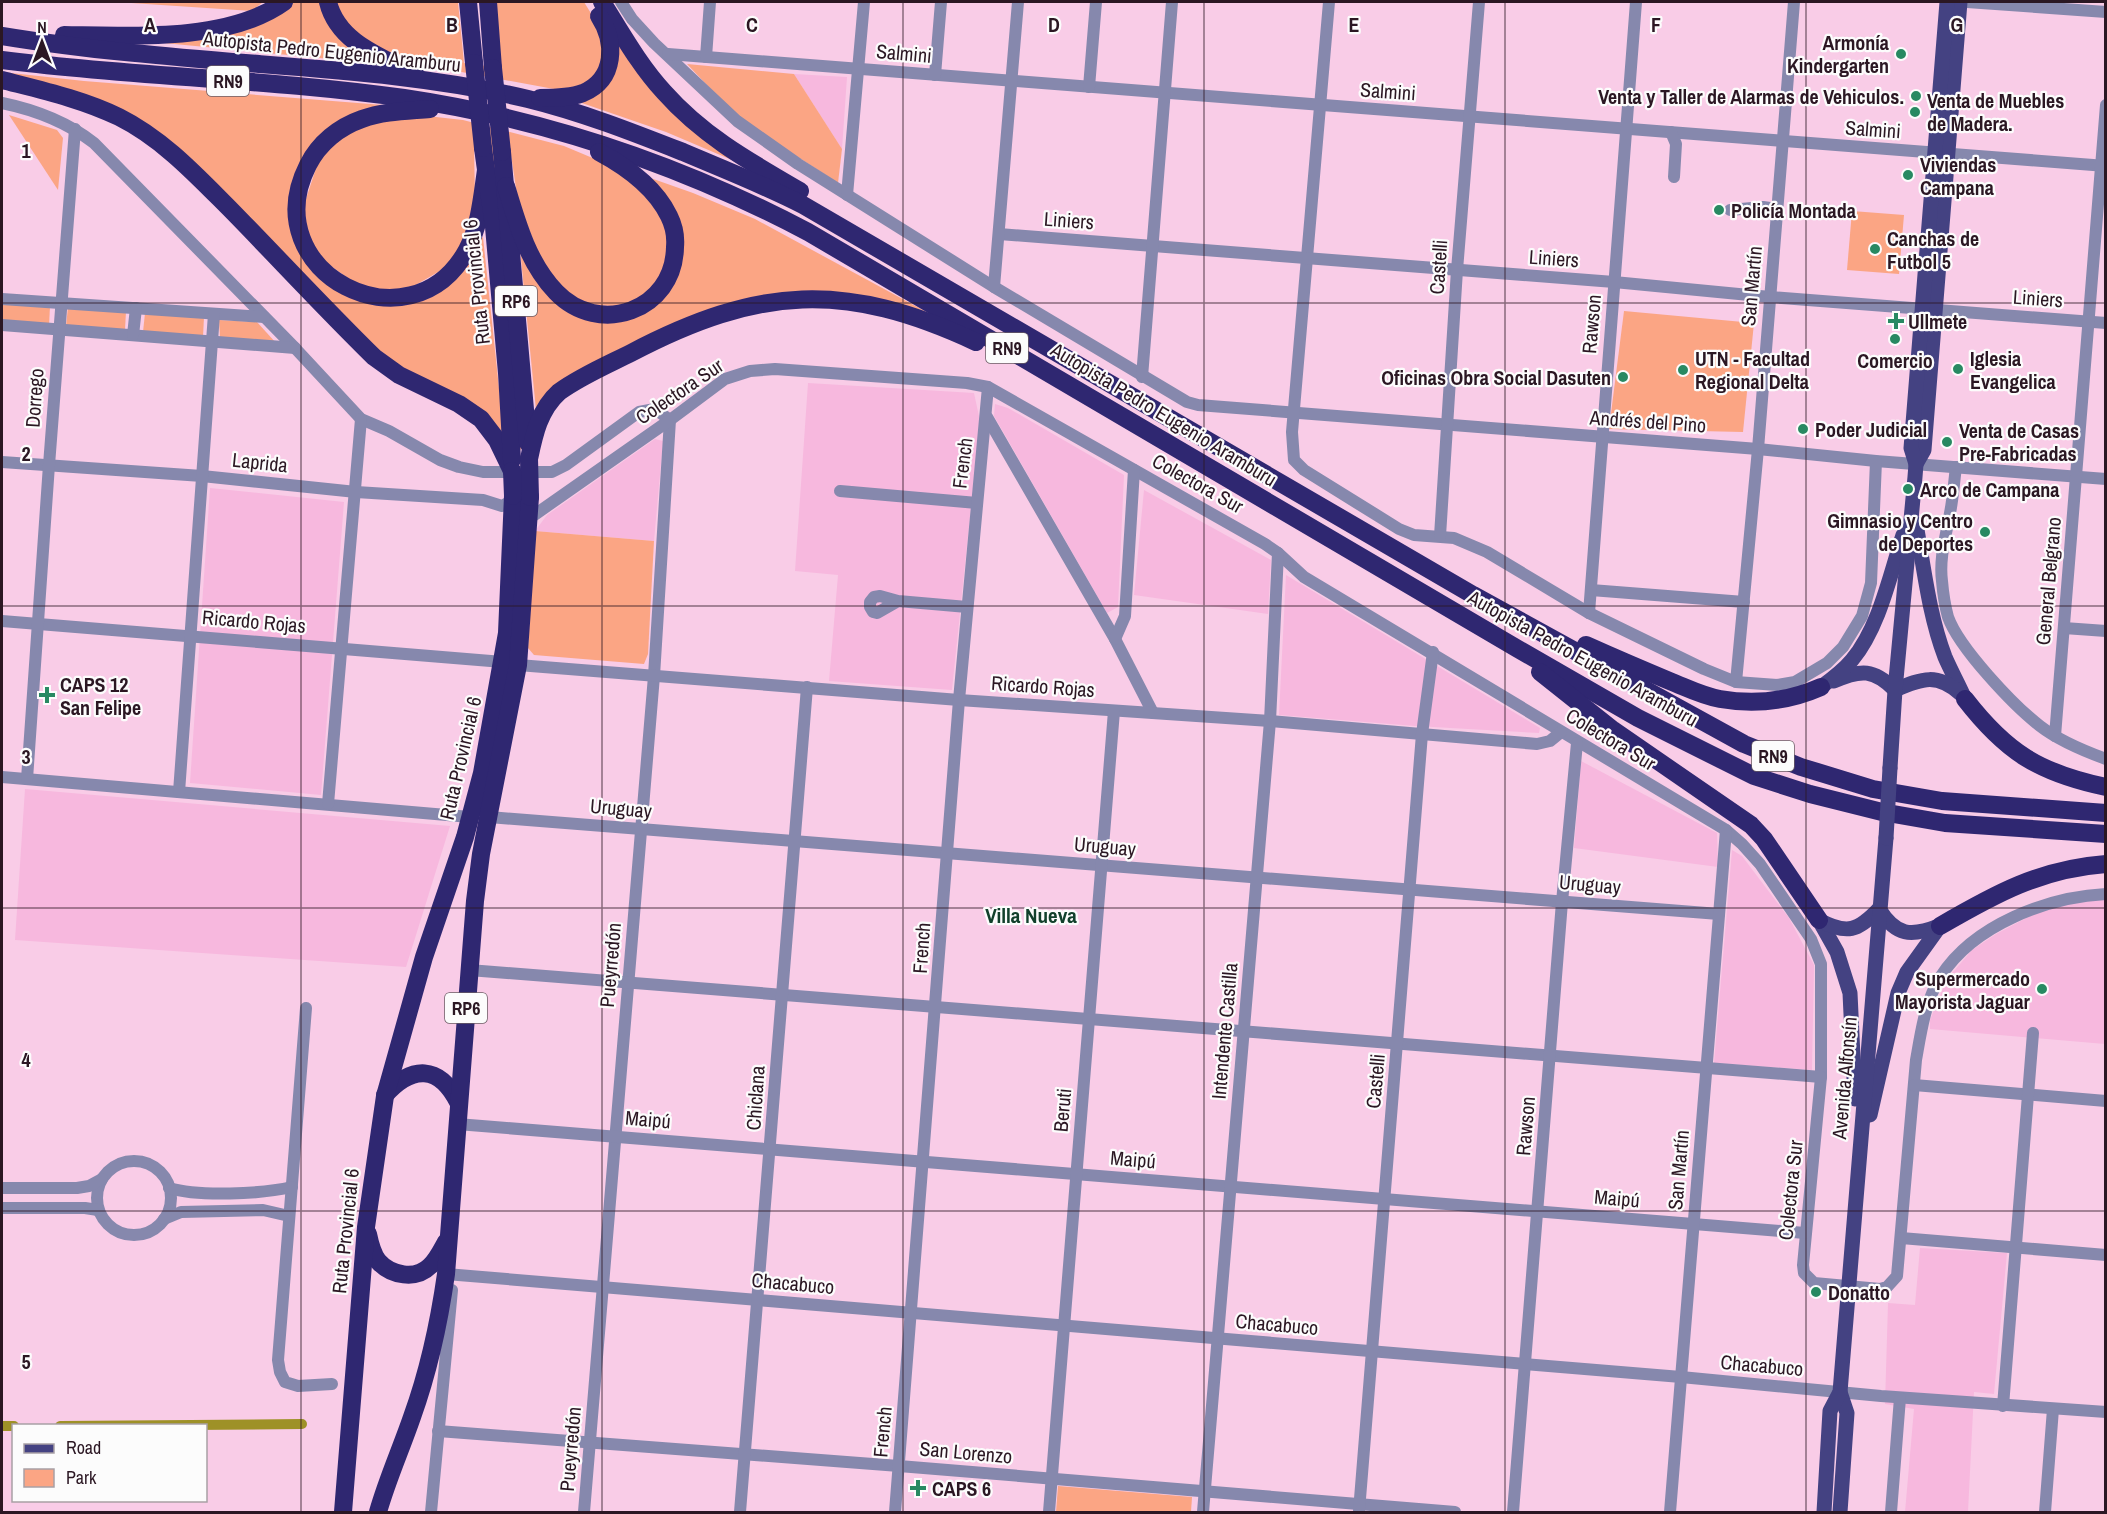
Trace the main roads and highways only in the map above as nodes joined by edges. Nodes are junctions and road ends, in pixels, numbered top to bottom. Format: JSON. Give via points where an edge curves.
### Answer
{"nodes":[{"id":1,"x":284,"y":2,"type":"edge"},
{"id":2,"x":328,"y":2,"type":"edge"},
{"id":3,"x":468,"y":2,"type":"edge"},
{"id":4,"x":488,"y":2,"type":"edge"},
{"id":5,"x":590,"y":2,"type":"edge"},
{"id":6,"x":602,"y":2,"type":"edge"},
{"id":7,"x":1947,"y":2,"type":"edge"},
{"id":8,"x":1960,"y":2,"type":"edge"},
{"id":9,"x":2,"y":34,"type":"edge"},
{"id":10,"x":2,"y":60,"type":"edge"},
{"id":11,"x":2,"y":80,"type":"edge"},
{"id":12,"x":429,"y":81,"type":"junction"},
{"id":13,"x":528,"y":99,"type":"junction"},
{"id":14,"x":454,"y":107,"type":"junction"},
{"id":15,"x":558,"y":131,"type":"junction"},
{"id":16,"x":1941,"y":153,"type":"junction"},
{"id":17,"x":486,"y":170,"type":"junction"},
{"id":18,"x":506,"y":186,"type":"junction"},
{"id":19,"x":840,"y":225,"type":"junction"},
{"id":20,"x":1092,"y":398,"type":"junction"},
{"id":21,"x":521,"y":451,"type":"junction"},
{"id":22,"x":519,"y":497,"type":"junction"},
{"id":23,"x":1912,"y":507,"type":"junction"},
{"id":24,"x":1473,"y":595,"type":"junction"},
{"id":25,"x":1518,"y":649,"type":"junction"},
{"id":26,"x":511,"y":663,"type":"junction"},
{"id":27,"x":1821,"y":687,"type":"junction"},
{"id":28,"x":1895,"y":690,"type":"junction"},
{"id":29,"x":1965,"y":699,"type":"junction"},
{"id":30,"x":2106,"y":787,"type":"edge"},
{"id":31,"x":2106,"y":813,"type":"edge"},
{"id":32,"x":2106,"y":834,"type":"edge"},
{"id":33,"x":2106,"y":864,"type":"edge"},
{"id":34,"x":1879,"y":909,"type":"junction"},
{"id":35,"x":1819,"y":920,"type":"junction"},
{"id":36,"x":1940,"y":926,"type":"junction"},
{"id":37,"x":385,"y":1096,"type":"junction"},
{"id":38,"x":458,"y":1102,"type":"junction"},
{"id":39,"x":1858,"y":1167,"type":"junction"},
{"id":40,"x":366,"y":1227,"type":"junction"},
{"id":41,"x":448,"y":1239,"type":"junction"},
{"id":42,"x":1840,"y":1392,"type":"junction"},
{"id":43,"x":344,"y":1512,"type":"edge"},
{"id":44,"x":378,"y":1512,"type":"edge"},
{"id":45,"x":1824,"y":1512,"type":"edge"},
{"id":46,"x":1840,"y":1512,"type":"edge"}],
"edges":[{"from":1,"to":9,"type":"highway","via":[[247,21],[170,34]]},
{"from":2,"to":12,"type":"highway","via":[[335,20],[361,46]]},
{"from":3,"to":17,"type":"highway","name":"Ruta Provincial 6","number":"RP6","bridge":true},
{"from":4,"to":18,"type":"highway","name":"Ruta Provincial 6","number":"RP6","bridge":true},
{"from":5,"to":13,"type":"highway","via":[[609,33],[606,72],[582,93]]},
{"from":6,"to":19,"type":"highway","via":[[651,76],[677,106],[732,152],[800,191]]},
{"from":7,"to":16,"type":"main road"},
{"from":8,"to":16,"type":"main road"},
{"from":9,"to":12,"type":"highway","name":"Autopista Pedro Eugenio Aramburu","number":"RN9","via":[[113,50]]},
{"from":10,"to":14,"type":"highway","name":"Autopista Pedro Eugenio Aramburu","number":"RN9","via":[[368,94]]},
{"from":11,"to":21,"type":"highway","via":[[103,110],[161,144],[374,357],[405,379],[471,411]]},
{"from":12,"to":13,"type":"highway","name":"Autopista Pedro Eugenio Aramburu","number":"RN9"},
{"from":13,"to":19,"type":"highway","name":"Autopista Pedro Eugenio Aramburu","number":"RN9","via":[[644,137],[765,186]]},
{"from":14,"to":15,"type":"highway","name":"Autopista Pedro Eugenio Aramburu","number":"RN9"},
{"from":14,"to":17,"type":"highway","via":[[372,116],[349,124],[327,139],[310,159],[300,187],[298,216],[306,248],[320,269],[350,289],[382,297],[418,293],[446,276],[466,250],[479,216]]},
{"from":15,"to":18,"type":"highway","via":[[617,162],[665,208],[674,228],[675,253],[671,273],[659,292],[634,310],[610,315],[587,312],[566,301],[529,254]]},
{"from":15,"to":20,"type":"highway","name":"Autopista Pedro Eugenio Aramburu","number":"RN9","via":[[681,174],[778,216]]},
{"from":16,"to":23,"type":"main road","via":[[1929,309],[1911,448],[1916,464]]},
{"from":17,"to":21,"type":"highway","name":"Ruta Provincial 6","number":"RP6","via":[[507,373]]},
{"from":18,"to":21,"type":"highway","name":"Ruta Provincial 6","number":"RP6"},
{"from":19,"to":24,"type":"highway","name":"Autopista Pedro Eugenio Aramburu","number":"RN9"},
{"from":20,"to":21,"type":"highway","via":[[924,319],[853,301],[783,301],[703,319],[565,387],[544,410]]},
{"from":20,"to":25,"type":"highway","name":"Autopista Pedro Eugenio Aramburu","number":"RN9"},
{"from":21,"to":22,"type":"highway","name":"Ruta Provincial 6","number":"RP6","bridge":true},
{"from":21,"to":22,"type":"highway","name":"Ruta Provincial 6","number":"RP6","bridge":true,"via":[[512,471]]},
{"from":22,"to":26,"type":"highway","name":"Ruta Provincial 6","number":"RP6","via":[[510,603]]},
{"from":22,"to":26,"type":"highway","name":"Ruta Provincial 6","number":"RP6","via":[[530,518]]},
{"from":23,"to":27,"type":"main road","via":[[1869,633],[1853,659]]},
{"from":23,"to":28,"type":"main road","name":"Avenida Alfonsín"},
{"from":23,"to":29,"type":"main road","via":[[1930,605],[1945,656]]},
{"from":24,"to":27,"type":"highway","via":[[1718,699],[1777,700]]},
{"from":24,"to":31,"type":"highway","name":"Autopista Pedro Eugenio Aramburu","number":"RN9","via":[[1744,744],[1801,767],[1873,789],[1942,801]]},
{"from":25,"to":32,"type":"highway","name":"Autopista Pedro Eugenio Aramburu","number":"RN9","via":[[1638,718],[1754,776],[1810,794],[1945,823]]},
{"from":25,"to":35,"type":"highway","via":[[1541,673],[1613,729],[1751,825]]},
{"from":26,"to":37,"type":"highway","name":"Ruta Provincial 6","number":"RP6","via":[[470,817],[424,957]]},
{"from":26,"to":38,"type":"highway","name":"Ruta Provincial 6","number":"RP6","via":[[474,902]]},
{"from":27,"to":28,"type":"main road","via":[[1860,673],[1883,678]]},
{"from":28,"to":29,"type":"main road","via":[[1927,679],[1940,680]]},
{"from":28,"to":34,"type":"main road","name":"Avenida Alfonsín","bridge":true},
{"from":29,"to":30,"type":"highway","via":[[1994,734],[2025,758]]},
{"from":33,"to":36,"type":"highway","via":[[2062,870],[2021,883]]},
{"from":34,"to":35,"type":"main road","via":[[1864,925],[1855,928],[1833,927]]},
{"from":34,"to":36,"type":"main road","via":[[1901,931],[1923,933]]},
{"from":34,"to":39,"type":"main road","name":"Avenida Alfonsín"},
{"from":35,"to":39,"type":"main road","via":[[1837,952],[1850,993]]},
{"from":36,"to":39,"type":"main road","via":[[1907,972],[1898,993]]},
{"from":37,"to":38,"type":"highway","via":[[407,1076],[427,1073],[445,1082]]},
{"from":37,"to":40,"type":"highway","name":"Ruta Provincial 6","number":"RP6"},
{"from":38,"to":41,"type":"highway","name":"Ruta Provincial 6","number":"RP6"},
{"from":39,"to":42,"type":"main road","name":"Avenida Alfonsín"},
{"from":40,"to":41,"type":"highway","via":[[378,1261],[398,1274],[422,1272],[432,1265]]},
{"from":40,"to":43,"type":"highway","name":"Ruta Provincial 6","number":"RP6"},
{"from":41,"to":44,"type":"highway","name":"Ruta Provincial 6","number":"RP6","via":[[450,1274],[437,1335]]},
{"from":42,"to":45,"type":"main road","name":"Avenida Alfonsín","via":[[1830,1411]]},
{"from":42,"to":46,"type":"main road","name":"Avenida Alfonsín","via":[[1847,1413]]}]}
